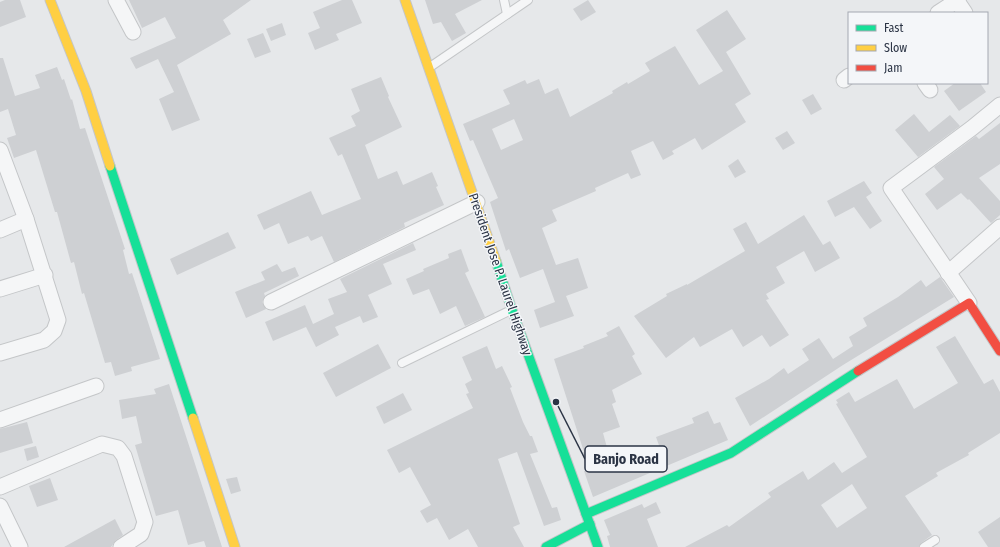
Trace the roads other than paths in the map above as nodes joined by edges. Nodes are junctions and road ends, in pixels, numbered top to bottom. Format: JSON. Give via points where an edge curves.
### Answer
{"nodes":[{"id":1,"x":50,"y":0,"type":"edge"},
{"id":2,"x":116,"y":0,"type":"edge"},
{"id":3,"x":404,"y":0,"type":"edge"},
{"id":4,"x":504,"y":0,"type":"edge"},
{"id":5,"x":528,"y":0,"type":"edge"},
{"id":6,"x":960,"y":5,"type":"edge"},
{"id":7,"x":941,"y":12,"type":"edge"},
{"id":8,"x":507,"y":14,"type":"junction"},
{"id":9,"x":133,"y":32,"type":"dead end"},
{"id":10,"x":429,"y":67,"type":"junction"},
{"id":11,"x":1000,"y":105,"type":"edge"},
{"id":12,"x":0,"y":150,"type":"edge"},
{"id":13,"x":4,"y":173,"type":"edge"},
{"id":14,"x":477,"y":202,"type":"junction"},
{"id":15,"x":26,"y":219,"type":"junction"},
{"id":16,"x":1000,"y":227,"type":"edge"},
{"id":17,"x":0,"y":230,"type":"edge"},
{"id":18,"x":948,"y":273,"type":"junction"},
{"id":19,"x":45,"y":275,"type":"junction"},
{"id":20,"x":0,"y":289,"type":"edge"},
{"id":21,"x":271,"y":302,"type":"dead end"},
{"id":22,"x":970,"y":303,"type":"junction"},
{"id":23,"x":512,"y":310,"type":"junction"},
{"id":24,"x":1000,"y":351,"type":"edge"},
{"id":25,"x":0,"y":353,"type":"edge"},
{"id":26,"x":402,"y":363,"type":"dead end"},
{"id":27,"x":96,"y":386,"type":"dead end"},
{"id":28,"x":0,"y":420,"type":"edge"},
{"id":29,"x":0,"y":487,"type":"edge"},
{"id":30,"x":0,"y":506,"type":"edge"},
{"id":31,"x":586,"y":514,"type":"junction"},
{"id":32,"x":590,"y":524,"type":"junction"},
{"id":33,"x":935,"y":540,"type":"dead end"},
{"id":34,"x":20,"y":547,"type":"edge"},
{"id":35,"x":121,"y":547,"type":"edge"},
{"id":36,"x":235,"y":547,"type":"edge"},
{"id":37,"x":546,"y":547,"type":"edge"},
{"id":38,"x":598,"y":547,"type":"edge"},
{"id":39,"x":924,"y":547,"type":"edge"}],
"edges":[{"from":1,"to":36,"type":"main road","via":[[86,91]]},
{"from":2,"to":9,"type":"street"},
{"from":3,"to":10,"type":"main road","name":"President Jose P. Laurel Highway"},
{"from":4,"to":8,"type":"lane"},
{"from":5,"to":8,"type":"lane"},
{"from":6,"to":7,"type":"street"},
{"from":8,"to":10,"type":"lane"},
{"from":10,"to":14,"type":"main road","name":"President Jose P. Laurel Highway"},
{"from":11,"to":18,"type":"street","via":[[891,188]]},
{"from":12,"to":13,"type":"street"},
{"from":13,"to":15,"type":"street"},
{"from":14,"to":21,"type":"street"},
{"from":14,"to":23,"type":"main road","name":"President Jose P. Laurel Highway"},
{"from":15,"to":17,"type":"street"},
{"from":15,"to":19,"type":"street"},
{"from":16,"to":18,"type":"street"},
{"from":18,"to":22,"type":"street"},
{"from":19,"to":20,"type":"street"},
{"from":19,"to":25,"type":"street","via":[[58,320],[54,331],[44,340]]},
{"from":22,"to":24,"type":"main road"},
{"from":22,"to":31,"type":"main road","via":[[730,453]]},
{"from":23,"to":26,"type":"lane"},
{"from":23,"to":31,"type":"main road","name":"President Jose P. Laurel Highway"},
{"from":27,"to":28,"type":"street"},
{"from":29,"to":35,"type":"street","via":[[102,444],[118,448],[124,456],[145,522],[141,534]]},
{"from":30,"to":34,"type":"street"},
{"from":31,"to":32,"type":"main road","name":"President Jose P. Laurel Highway"},
{"from":32,"to":37,"type":"main road"},
{"from":32,"to":38,"type":"main road","name":"President Jose P. Laurel Highway"},
{"from":33,"to":39,"type":"lane"}]}
